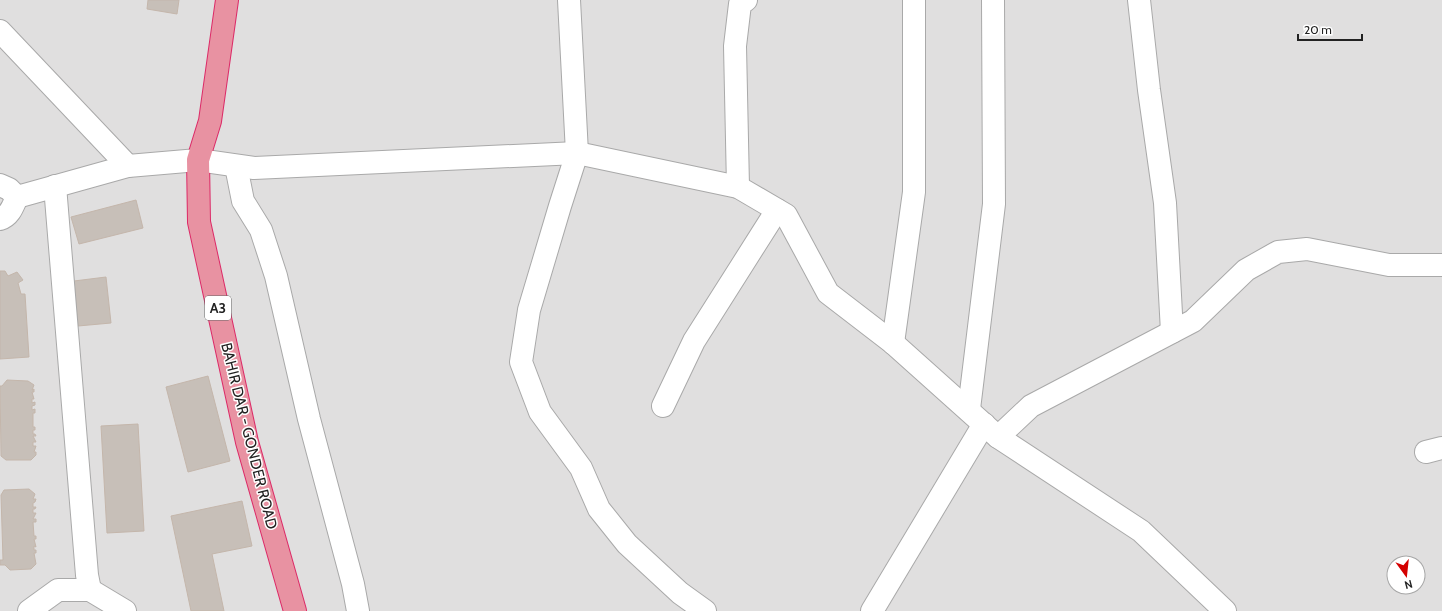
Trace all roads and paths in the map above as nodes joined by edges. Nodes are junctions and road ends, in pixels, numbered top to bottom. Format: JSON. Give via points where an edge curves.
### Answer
{"nodes":[{"id":1,"x":227,"y":0,"type":"edge"},
{"id":2,"x":569,"y":0,"type":"edge"},
{"id":3,"x":746,"y":0,"type":"edge"},
{"id":4,"x":914,"y":0,"type":"edge"},
{"id":5,"x":993,"y":0,"type":"edge"},
{"id":6,"x":1139,"y":0,"type":"edge"},
{"id":7,"x":0,"y":31,"type":"edge"},
{"id":8,"x":577,"y":153,"type":"junction"},
{"id":9,"x":198,"y":160,"type":"junction"},
{"id":10,"x":128,"y":166,"type":"junction"},
{"id":11,"x":236,"y":166,"type":"junction"},
{"id":12,"x":55,"y":186,"type":"junction"},
{"id":13,"x":738,"y":187,"type":"junction"},
{"id":14,"x":8,"y":191,"type":"edge"},
{"id":15,"x":777,"y":210,"type":"junction"},
{"id":16,"x":0,"y":220,"type":"edge"},
{"id":17,"x":1442,"y":265,"type":"edge"},
{"id":18,"x":1172,"y":332,"type":"junction"},
{"id":19,"x":893,"y":343,"type":"junction"},
{"id":20,"x":662,"y":406,"type":"dead end"},
{"id":21,"x":969,"y":409,"type":"junction"},
{"id":22,"x":991,"y":430,"type":"junction"},
{"id":23,"x":90,"y":590,"type":"junction"},
{"id":24,"x":29,"y":611,"type":"edge"},
{"id":25,"x":125,"y":611,"type":"edge"},
{"id":26,"x":294,"y":611,"type":"edge"},
{"id":27,"x":358,"y":611,"type":"edge"},
{"id":28,"x":705,"y":611,"type":"edge"},
{"id":29,"x":872,"y":611,"type":"edge"},
{"id":30,"x":1225,"y":611,"type":"edge"}],
"edges":[{"from":1,"to":9,"type":"highway","name":"BAHIR DAR - GONDER ROAD","number":"A3","via":[[210,121]]},
{"from":2,"to":8,"type":"street"},
{"from":3,"to":13,"type":"street","via":[[740,4],[735,46]]},
{"from":4,"to":19,"type":"street","via":[[914,192]]},
{"from":5,"to":21,"type":"street","via":[[994,204]]},
{"from":6,"to":18,"type":"street","via":[[1165,204]]},
{"from":7,"to":10,"type":"street"},
{"from":8,"to":11,"type":"street","via":[[254,168]]},
{"from":8,"to":13,"type":"street"},
{"from":8,"to":28,"type":"street","via":[[529,310],[521,362],[540,412],[581,468],[599,509],[627,544],[680,593]]},
{"from":9,"to":10,"type":"street"},
{"from":9,"to":11,"type":"street"},
{"from":9,"to":26,"type":"highway","name":"BAHIR DAR - GONDER ROAD","number":"A3","via":[[199,222],[202,237],[247,442]]},
{"from":10,"to":12,"type":"street"},
{"from":11,"to":27,"type":"street","via":[[243,201],[261,230],[276,276],[308,419]]},
{"from":12,"to":14,"type":"street"},
{"from":12,"to":23,"type":"street"},
{"from":13,"to":15,"type":"street"},
{"from":14,"to":16,"type":"street","via":[[12,210]]},
{"from":15,"to":19,"type":"street","via":[[786,215],[828,293]]},
{"from":15,"to":20,"type":"street","via":[[694,341]]},
{"from":17,"to":18,"type":"street","via":[[1389,265],[1307,249],[1278,252],[1246,270],[1193,321]]},
{"from":18,"to":22,"type":"street","via":[[1031,406]]},
{"from":19,"to":21,"type":"street"},
{"from":21,"to":22,"type":"street"},
{"from":22,"to":29,"type":"street"},
{"from":22,"to":30,"type":"street","via":[[1141,531]]},
{"from":23,"to":24,"type":"street","via":[[58,590]]},
{"from":23,"to":25,"type":"street"}]}
